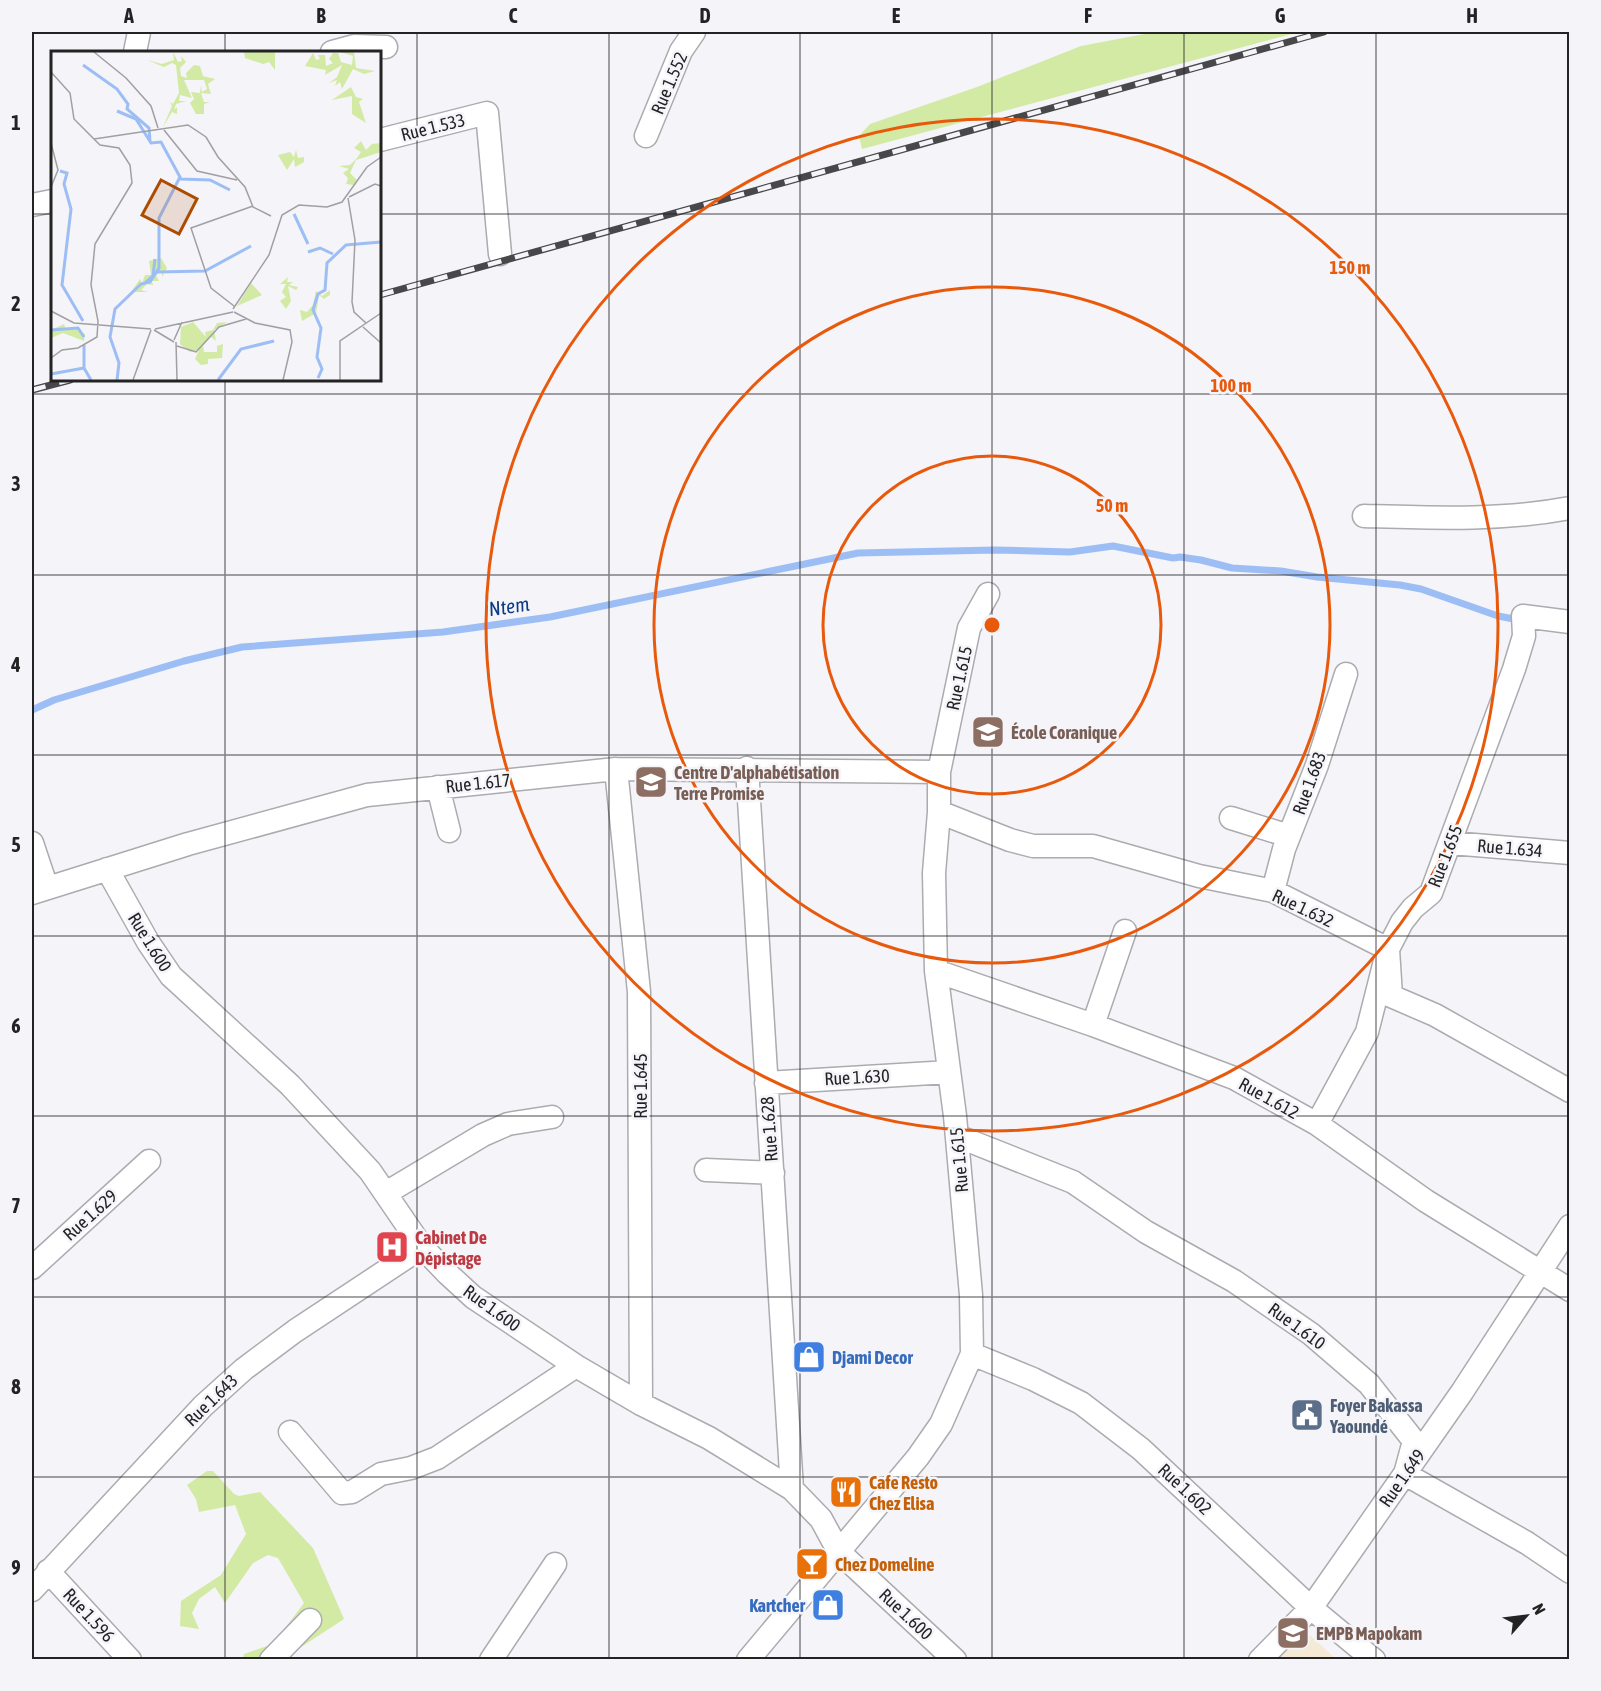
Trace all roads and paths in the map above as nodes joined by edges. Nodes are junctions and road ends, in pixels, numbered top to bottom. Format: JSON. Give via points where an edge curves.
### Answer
{"nodes":[{"id":1,"x":139,"y":32,"type":"edge"},
{"id":2,"x":694,"y":32,"type":"edge"},
{"id":3,"x":386,"y":47,"type":"dead end"},
{"id":4,"x":135,"y":51,"type":"edge"},
{"id":5,"x":336,"y":51,"type":"edge"},
{"id":6,"x":646,"y":136,"type":"dead end"},
{"id":7,"x":381,"y":140,"type":"edge"},
{"id":8,"x":51,"y":201,"type":"edge"},
{"id":9,"x":32,"y":205,"type":"edge"},
{"id":10,"x":500,"y":254,"type":"dead end"},
{"id":11,"x":1569,"y":508,"type":"edge"},
{"id":12,"x":1364,"y":516,"type":"dead end"},
{"id":13,"x":988,"y":594,"type":"dead end"},
{"id":14,"x":1569,"y":622,"type":"edge"},
{"id":15,"x":1346,"y":674,"type":"dead end"},
{"id":16,"x":747,"y":768,"type":"junction"},
{"id":17,"x":616,"y":769,"type":"junction"},
{"id":18,"x":939,"y":772,"type":"junction"},
{"id":19,"x":438,"y":787,"type":"junction"},
{"id":20,"x":939,"y":812,"type":"junction"},
{"id":21,"x":1231,"y":818,"type":"dead end"},
{"id":22,"x":449,"y":831,"type":"dead end"},
{"id":23,"x":1289,"y":836,"type":"junction"},
{"id":24,"x":32,"y":843,"type":"edge"},
{"id":25,"x":1451,"y":843,"type":"junction"},
{"id":26,"x":1569,"y":853,"type":"edge"},
{"id":27,"x":107,"y":869,"type":"junction"},
{"id":28,"x":39,"y":890,"type":"edge"},
{"id":29,"x":1273,"y":891,"type":"junction"},
{"id":30,"x":1125,"y":931,"type":"dead end"},
{"id":31,"x":1388,"y":949,"type":"junction"},
{"id":32,"x":936,"y":971,"type":"junction"},
{"id":33,"x":1093,"y":1025,"type":"junction"},
{"id":34,"x":949,"y":1072,"type":"junction"},
{"id":35,"x":766,"y":1083,"type":"junction"},
{"id":36,"x":1569,"y":1091,"type":"edge"},
{"id":37,"x":552,"y":1117,"type":"dead end"},
{"id":38,"x":1317,"y":1124,"type":"junction"},
{"id":39,"x":957,"y":1136,"type":"junction"},
{"id":40,"x":149,"y":1161,"type":"dead end"},
{"id":41,"x":706,"y":1170,"type":"dead end"},
{"id":42,"x":773,"y":1173,"type":"junction"},
{"id":43,"x":386,"y":1193,"type":"junction"},
{"id":44,"x":1569,"y":1226,"type":"edge"},
{"id":45,"x":422,"y":1247,"type":"junction"},
{"id":46,"x":32,"y":1268,"type":"edge"},
{"id":47,"x":1540,"y":1271,"type":"junction"},
{"id":48,"x":1569,"y":1290,"type":"edge"},
{"id":49,"x":972,"y":1354,"type":"junction"},
{"id":50,"x":576,"y":1366,"type":"junction"},
{"id":51,"x":641,"y":1404,"type":"junction"},
{"id":52,"x":290,"y":1432,"type":"dead end"},
{"id":53,"x":1405,"y":1473,"type":"junction"},
{"id":54,"x":792,"y":1489,"type":"junction"},
{"id":55,"x":839,"y":1552,"type":"junction"},
{"id":56,"x":555,"y":1563,"type":"dead end"},
{"id":57,"x":48,"y":1571,"type":"junction"},
{"id":58,"x":1569,"y":1572,"type":"edge"},
{"id":59,"x":32,"y":1590,"type":"edge"},
{"id":60,"x":1311,"y":1608,"type":"junction"},
{"id":61,"x":310,"y":1620,"type":"dead end"},
{"id":62,"x":130,"y":1659,"type":"edge"},
{"id":63,"x":271,"y":1659,"type":"edge"},
{"id":64,"x":491,"y":1659,"type":"edge"},
{"id":65,"x":748,"y":1659,"type":"edge"},
{"id":66,"x":955,"y":1659,"type":"edge"},
{"id":67,"x":1260,"y":1659,"type":"edge"},
{"id":68,"x":1374,"y":1659,"type":"edge"}],
"edges":[{"from":1,"to":4,"type":"street"},
{"from":2,"to":6,"type":"street","name":"Rue 1.552","via":[[681,51]]},
{"from":3,"to":5,"type":"street","via":[[354,46]]},
{"from":7,"to":10,"type":"street","name":"Rue 1.533","via":[[487,113]]},
{"from":8,"to":9,"type":"street"},
{"from":11,"to":12,"type":"street","via":[[1531,516],[1455,519]]},
{"from":13,"to":18,"type":"street","name":"Rue 1.615","via":[[969,628]]},
{"from":14,"to":25,"type":"street","name":"Rue 1.655","via":[[1522,615],[1524,636],[1515,669]]},
{"from":15,"to":23,"type":"street","name":"Rue 1.683"},
{"from":16,"to":17,"type":"street","name":"Rue 1.617"},
{"from":16,"to":18,"type":"street","name":"Rue 1.617"},
{"from":16,"to":35,"type":"street","name":"Rue 1.628"},
{"from":17,"to":19,"type":"street","name":"Rue 1.617"},
{"from":17,"to":51,"type":"street","name":"Rue 1.645","via":[[639,992]]},
{"from":18,"to":20,"type":"street","name":"Rue 1.615"},
{"from":19,"to":22,"type":"street"},
{"from":19,"to":27,"type":"street","name":"Rue 1.617","via":[[367,795]]},
{"from":20,"to":29,"type":"street","name":"Rue 1.632","via":[[1034,846],[1093,846],[1199,876]]},
{"from":20,"to":32,"type":"street","name":"Rue 1.615","via":[[934,873]]},
{"from":21,"to":23,"type":"street"},
{"from":23,"to":29,"type":"street","name":"Rue 1.683"},
{"from":24,"to":28,"type":"street"},
{"from":25,"to":26,"type":"street","name":"Rue 1.634"},
{"from":25,"to":31,"type":"street","name":"Rue 1.655","via":[[1431,893],[1402,922]]},
{"from":27,"to":28,"type":"street","name":"Rue 1.617"},
{"from":27,"to":43,"type":"street","name":"Rue 1.600","via":[[147,942],[171,976],[290,1085]]},
{"from":29,"to":31,"type":"street","name":"Rue 1.632"},
{"from":30,"to":33,"type":"street"},
{"from":31,"to":36,"type":"street","via":[[1391,996],[1435,1015]]},
{"from":31,"to":38,"type":"street","name":"Rue 1.655","via":[[1367,1032]]},
{"from":32,"to":33,"type":"street","name":"Rue 1.612"},
{"from":32,"to":34,"type":"street","name":"Rue 1.615"},
{"from":33,"to":38,"type":"street","name":"Rue 1.612","via":[[1234,1078]]},
{"from":34,"to":35,"type":"street","name":"Rue 1.630"},
{"from":34,"to":39,"type":"street","name":"Rue 1.615"},
{"from":35,"to":42,"type":"street","name":"Rue 1.628"},
{"from":37,"to":43,"type":"street","via":[[508,1124],[483,1135]]},
{"from":38,"to":47,"type":"street","name":"Rue 1.612","via":[[1426,1201]]},
{"from":39,"to":49,"type":"street","name":"Rue 1.615","via":[[971,1295]]},
{"from":39,"to":53,"type":"street","name":"Rue 1.610","via":[[1073,1182],[1146,1232],[1234,1281],[1311,1334],[1369,1384],[1414,1441]]},
{"from":40,"to":46,"type":"street","name":"Rue 1.629"},
{"from":41,"to":42,"type":"street"},
{"from":42,"to":54,"type":"street","name":"Rue 1.628"},
{"from":43,"to":45,"type":"street","name":"Rue 1.600"},
{"from":44,"to":47,"type":"street","name":"Rue 1.649"},
{"from":45,"to":50,"type":"street","name":"Rue 1.600","via":[[473,1297]]},
{"from":45,"to":57,"type":"street","name":"Rue 1.643","via":[[244,1369],[203,1406]]},
{"from":47,"to":48,"type":"street","name":"Rue 1.612"},
{"from":47,"to":53,"type":"street","name":"Rue 1.649"},
{"from":49,"to":55,"type":"street","name":"Rue 1.615","via":[[941,1424]]},
{"from":49,"to":60,"type":"street","name":"Rue 1.602","via":[[1081,1403],[1141,1449]]},
{"from":50,"to":51,"type":"street","name":"Rue 1.600"},
{"from":50,"to":52,"type":"street","via":[[437,1458],[381,1474],[352,1492],[342,1493]]},
{"from":51,"to":54,"type":"street","name":"Rue 1.600","via":[[709,1438]]},
{"from":53,"to":58,"type":"street","via":[[1527,1543]]},
{"from":53,"to":60,"type":"street","name":"Rue 1.649"},
{"from":54,"to":55,"type":"street","name":"Rue 1.600","via":[[821,1519]]},
{"from":55,"to":65,"type":"street","name":"Rue 1.615"},
{"from":55,"to":66,"type":"street","name":"Rue 1.600"},
{"from":56,"to":64,"type":"street"},
{"from":57,"to":59,"type":"street","name":"Rue 1.643"},
{"from":57,"to":62,"type":"street","name":"Rue 1.596"},
{"from":60,"to":67,"type":"street","name":"Rue 1.649"},
{"from":60,"to":68,"type":"street","name":"Rue 1.602"},
{"from":61,"to":63,"type":"street"}]}
